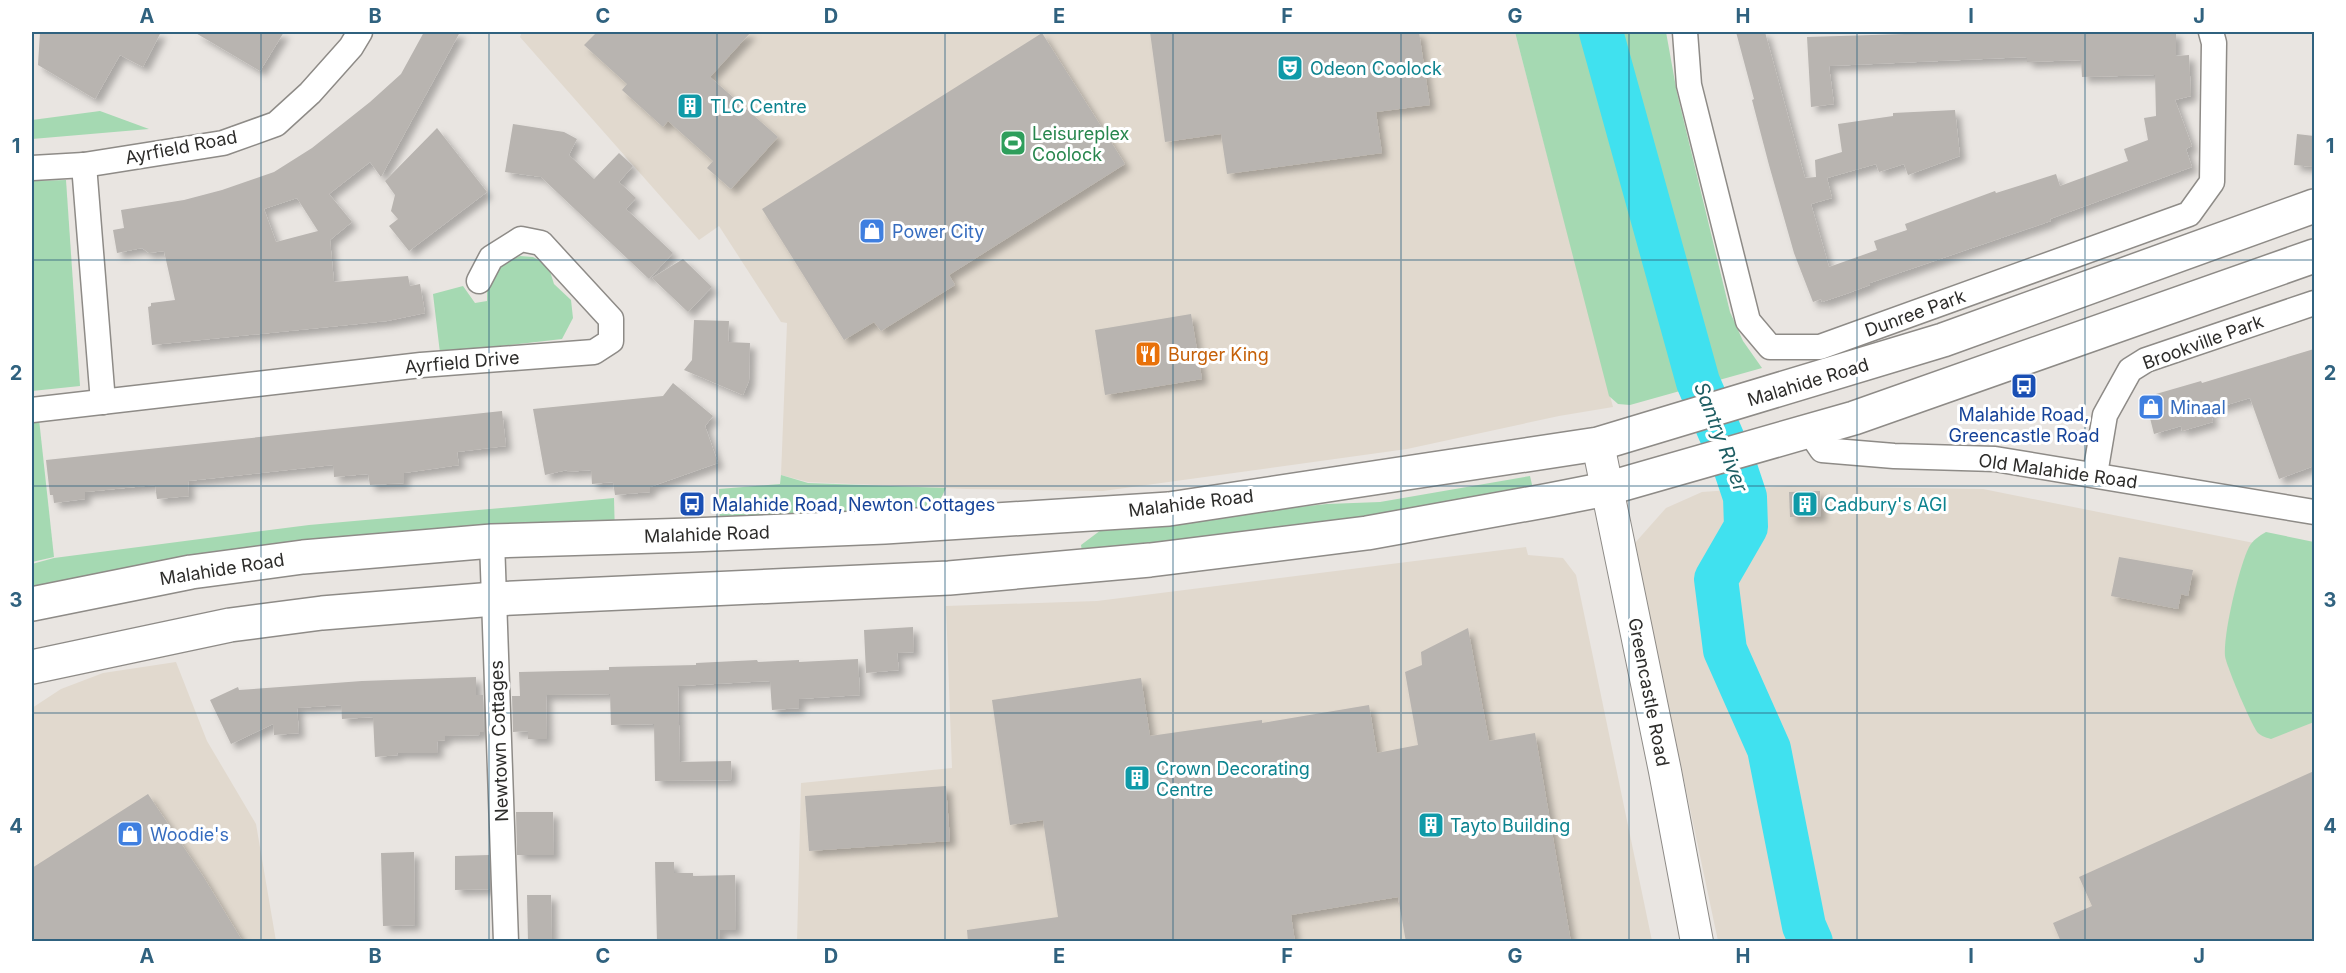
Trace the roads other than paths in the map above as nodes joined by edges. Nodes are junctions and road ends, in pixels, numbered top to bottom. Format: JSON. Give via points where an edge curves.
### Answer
{"nodes":[{"id":1,"x":360,"y":32,"type":"edge"},
{"id":2,"x":1685,"y":32,"type":"edge"},
{"id":3,"x":2211,"y":32,"type":"edge"},
{"id":4,"x":84,"y":165,"type":"junction"},
{"id":5,"x":32,"y":168,"type":"edge"},
{"id":6,"x":2314,"y":206,"type":"edge"},
{"id":7,"x":2314,"y":256,"type":"edge"},
{"id":8,"x":479,"y":281,"type":"dead end"},
{"id":9,"x":2314,"y":303,"type":"edge"},
{"id":10,"x":103,"y":402,"type":"junction"},
{"id":11,"x":32,"y":410,"type":"edge"},
{"id":12,"x":1809,"y":431,"type":"junction"},
{"id":13,"x":1598,"y":444,"type":"junction"},
{"id":14,"x":2095,"y":474,"type":"junction"},
{"id":15,"x":1606,"y":489,"type":"junction"},
{"id":16,"x":2314,"y":512,"type":"edge"},
{"id":17,"x":1044,"y":517,"type":"junction"},
{"id":18,"x":492,"y":541,"type":"junction"},
{"id":19,"x":1045,"y":569,"type":"junction"},
{"id":20,"x":494,"y":599,"type":"junction"},
{"id":21,"x":32,"y":604,"type":"edge"},
{"id":22,"x":41,"y":666,"type":"edge"},
{"id":23,"x":506,"y":942,"type":"edge"},
{"id":24,"x":1697,"y":942,"type":"edge"}],
"edges":[{"from":1,"to":4,"type":"street","name":"Ayrfield Road","via":[[310,93],[276,124],[223,143]]},
{"from":2,"to":3,"type":"street","name":"Dunree Park","via":[[1689,85],[1748,321],[1770,347],[1820,347],[2189,214],[2212,182]]},
{"from":4,"to":5,"type":"street","name":"Ayrfield Road"},
{"from":4,"to":10,"type":"street"},
{"from":6,"to":13,"type":"main road","name":"Malahide Road","via":[[1943,340]]},
{"from":7,"to":12,"type":"main road","via":[[1970,379]]},
{"from":8,"to":10,"type":"street","name":"Ayrfield Drive","via":[[491,258],[521,239],[541,243],[611,320],[611,341],[594,352],[421,365]]},
{"from":9,"to":14,"type":"street","name":"Brookville Park","via":[[2146,360],[2130,370],[2105,415]]},
{"from":10,"to":11,"type":"street","name":"Ayrfield Drive"},
{"from":12,"to":14,"type":"street","name":"Old Malahide Road","via":[[1822,450],[1995,459]]},
{"from":12,"to":15,"type":"main road"},
{"from":13,"to":15,"type":"street","name":"Greencastle Road"},
{"from":13,"to":17,"type":"main road","name":"Malahide Road","via":[[1169,509]]},
{"from":14,"to":16,"type":"street","name":"Old Malahide Road"},
{"from":15,"to":19,"type":"main road","via":[[1366,532],[1150,560]]},
{"from":15,"to":24,"type":"street","name":"Greencastle Road"},
{"from":17,"to":18,"type":"main road","name":"Malahide Road","via":[[691,536]]},
{"from":17,"to":19,"type":"main road"},
{"from":18,"to":20,"type":"street","name":"Newtown Cottages"},
{"from":18,"to":21,"type":"main road","name":"Malahide Road","via":[[303,557],[191,572]]},
{"from":19,"to":20,"type":"main road","via":[[949,578]]},
{"from":20,"to":22,"type":"main road","via":[[242,623]]},
{"from":20,"to":23,"type":"street","name":"Newtown Cottages"}]}
